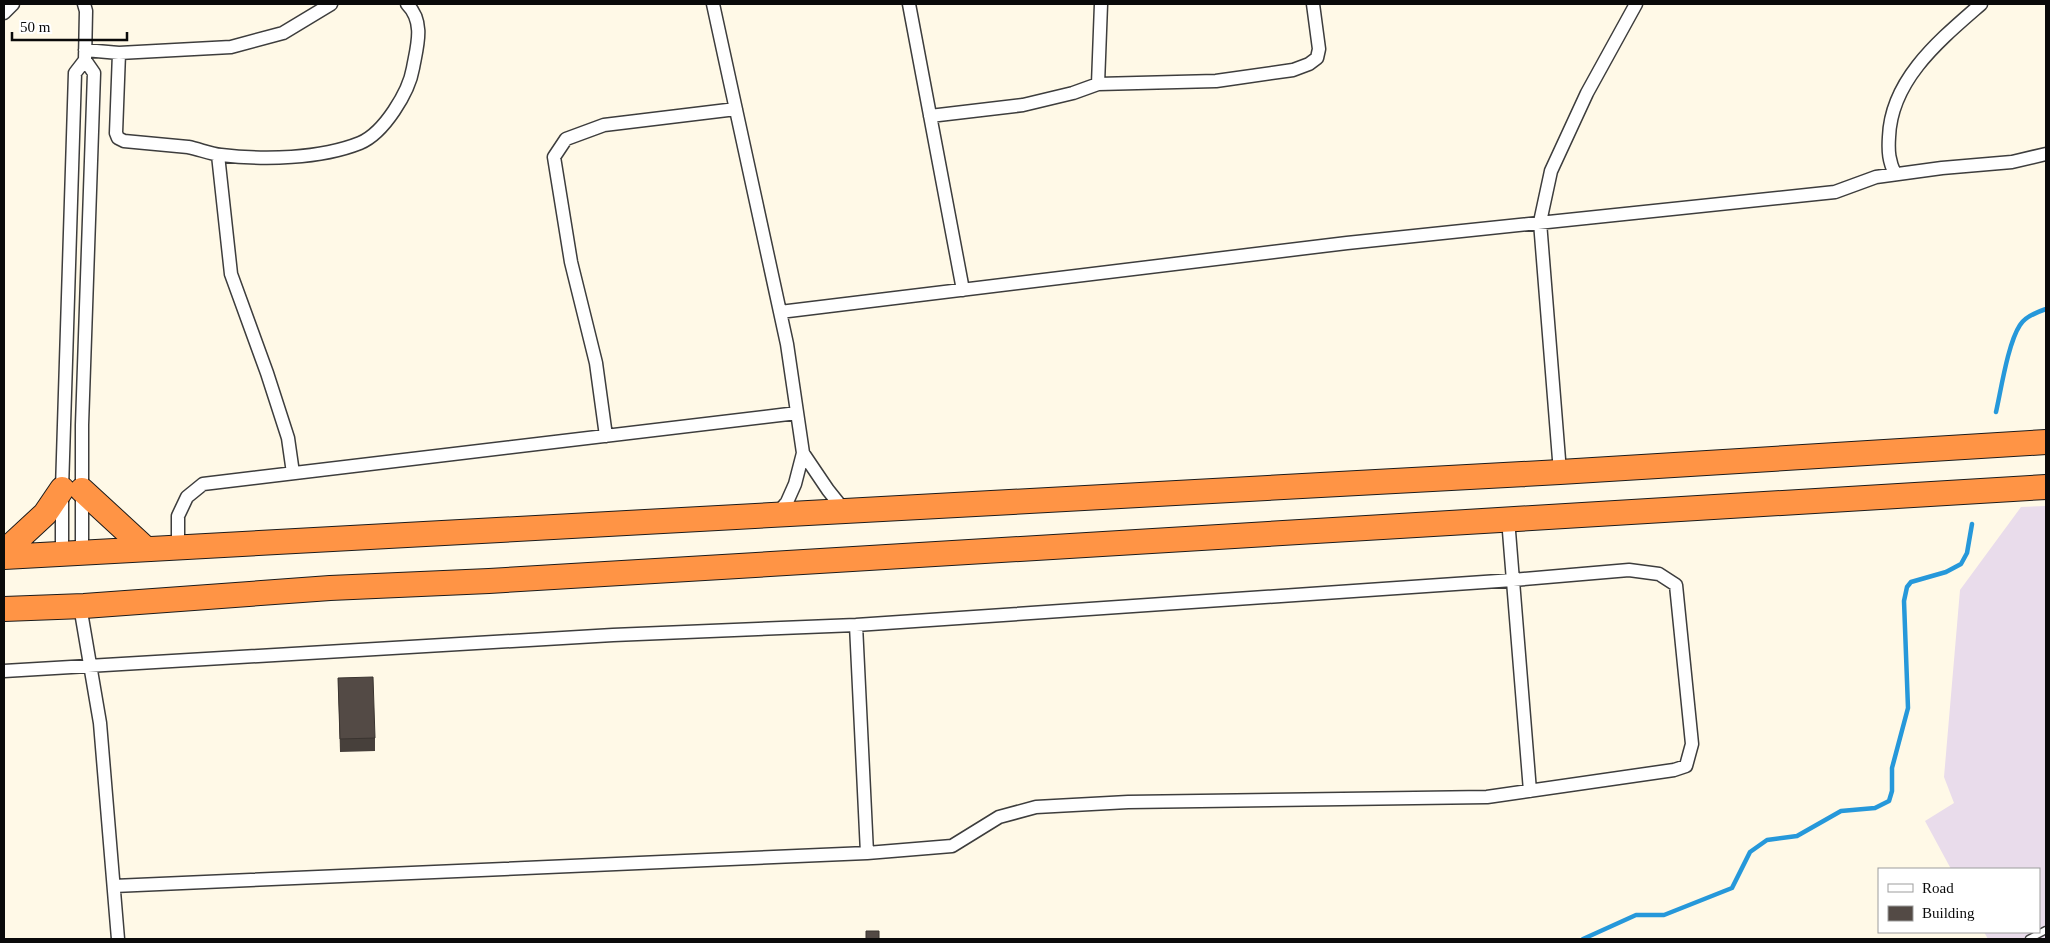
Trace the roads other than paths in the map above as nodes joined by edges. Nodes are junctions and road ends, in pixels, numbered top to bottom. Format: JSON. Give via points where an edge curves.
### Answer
{"nodes":[{"id":1,"x":13,"y":4,"type":"edge"},
{"id":2,"x":84,"y":4,"type":"edge"},
{"id":3,"x":332,"y":4,"type":"edge"},
{"id":4,"x":407,"y":4,"type":"edge"},
{"id":5,"x":714,"y":4,"type":"edge"},
{"id":6,"x":909,"y":4,"type":"edge"},
{"id":7,"x":1101,"y":4,"type":"edge"},
{"id":8,"x":1313,"y":4,"type":"edge"},
{"id":9,"x":1636,"y":4,"type":"edge"},
{"id":10,"x":1982,"y":4,"type":"edge"},
{"id":11,"x":4,"y":13,"type":"edge"},
{"id":12,"x":119,"y":53,"type":"junction"},
{"id":13,"x":85,"y":55,"type":"junction"},
{"id":14,"x":1098,"y":84,"type":"junction"},
{"id":15,"x":736,"y":109,"type":"junction"},
{"id":16,"x":930,"y":116,"type":"junction"},
{"id":17,"x":2046,"y":154,"type":"edge"},
{"id":18,"x":218,"y":155,"type":"junction"},
{"id":19,"x":1895,"y":174,"type":"junction"},
{"id":20,"x":1540,"y":222,"type":"junction"},
{"id":21,"x":962,"y":290,"type":"junction"},
{"id":22,"x":780,"y":312,"type":"junction"},
{"id":23,"x":797,"y":413,"type":"junction"},
{"id":24,"x":606,"y":436,"type":"junction"},
{"id":25,"x":2046,"y":442,"type":"edge"},
{"id":26,"x":803,"y":453,"type":"junction"},
{"id":27,"x":1560,"y":472,"type":"junction"},
{"id":28,"x":293,"y":473,"type":"junction"},
{"id":29,"x":2046,"y":487,"type":"edge"},
{"id":30,"x":72,"y":490,"type":"junction"},
{"id":31,"x":844,"y":510,"type":"junction"},
{"id":32,"x":776,"y":514,"type":"junction"},
{"id":33,"x":1508,"y":519,"type":"junction"},
{"id":34,"x":7,"y":547,"type":"edge"},
{"id":35,"x":178,"y":547,"type":"junction"},
{"id":36,"x":146,"y":549,"type":"junction"},
{"id":37,"x":72,"y":552,"type":"junction"},
{"id":38,"x":1513,"y":580,"type":"junction"},
{"id":39,"x":80,"y":606,"type":"junction"},
{"id":40,"x":4,"y":609,"type":"edge"},
{"id":41,"x":856,"y":624,"type":"junction"},
{"id":42,"x":90,"y":666,"type":"junction"},
{"id":43,"x":4,"y":671,"type":"edge"},
{"id":44,"x":1530,"y":791,"type":"junction"},
{"id":45,"x":867,"y":853,"type":"junction"},
{"id":46,"x":114,"y":886,"type":"junction"},
{"id":47,"x":2046,"y":930,"type":"edge"},
{"id":48,"x":118,"y":939,"type":"edge"},
{"id":49,"x":2029,"y":939,"type":"edge"}],
"edges":[{"from":1,"to":11,"type":"street"},
{"from":2,"to":13,"type":"street"},
{"from":3,"to":12,"type":"street","via":[[283,33],[259,41],[231,47]]},
{"from":4,"to":18,"type":"street","via":[[418,19],[419,35],[412,72],[401,99],[376,132],[361,143],[313,155],[246,158]]},
{"from":5,"to":15,"type":"street"},
{"from":6,"to":16,"type":"street"},
{"from":7,"to":14,"type":"street"},
{"from":8,"to":14,"type":"street","via":[[1319,49],[1317,58],[1293,70],[1216,81]]},
{"from":9,"to":20,"type":"street","via":[[1587,93],[1551,171]]},
{"from":10,"to":19,"type":"street","via":[[1939,41],[1905,84],[1893,106],[1888,156]]},
{"from":12,"to":13,"type":"street"},
{"from":12,"to":18,"type":"street","via":[[118,138]]},
{"from":13,"to":30,"type":"street","via":[[75,73]]},
{"from":13,"to":30,"type":"street","via":[[94,73]]},
{"from":14,"to":16,"type":"street","via":[[1023,105]]},
{"from":15,"to":22,"type":"street"},
{"from":15,"to":24,"type":"street","via":[[604,125],[566,139],[554,157],[571,262],[596,362]]},
{"from":16,"to":21,"type":"street"},
{"from":17,"to":19,"type":"street","via":[[2012,162]]},
{"from":18,"to":28,"type":"street","via":[[231,274],[288,438]]},
{"from":19,"to":20,"type":"street","via":[[1834,192]]},
{"from":20,"to":21,"type":"street"},
{"from":20,"to":27,"type":"street"},
{"from":21,"to":22,"type":"street"},
{"from":22,"to":23,"type":"street"},
{"from":23,"to":24,"type":"street"},
{"from":23,"to":26,"type":"street"},
{"from":24,"to":28,"type":"street"},
{"from":25,"to":27,"type":"highway"},
{"from":26,"to":31,"type":"street"},
{"from":26,"to":32,"type":"street","via":[[795,484],[787,502]]},
{"from":27,"to":31,"type":"highway"},
{"from":28,"to":35,"type":"street","via":[[203,484],[187,497],[178,516]]},
{"from":29,"to":33,"type":"highway"},
{"from":30,"to":34,"type":"highway"},
{"from":30,"to":36,"type":"highway"},
{"from":30,"to":37,"type":"street"},
{"from":30,"to":37,"type":"street"},
{"from":31,"to":32,"type":"highway"},
{"from":32,"to":35,"type":"highway"},
{"from":33,"to":38,"type":"street"},
{"from":33,"to":39,"type":"highway","via":[[330,588]]},
{"from":34,"to":37,"type":"highway"},
{"from":35,"to":36,"type":"highway"},
{"from":36,"to":37,"type":"highway"},
{"from":38,"to":41,"type":"street"},
{"from":38,"to":44,"type":"street"},
{"from":38,"to":44,"type":"street","via":[[1629,570],[1659,574],[1676,585],[1692,744],[1686,766],[1674,770]]},
{"from":39,"to":40,"type":"highway"},
{"from":39,"to":42,"type":"street"},
{"from":41,"to":42,"type":"street"},
{"from":41,"to":45,"type":"street"},
{"from":42,"to":43,"type":"street"},
{"from":42,"to":46,"type":"street","via":[[100,723]]},
{"from":44,"to":45,"type":"street","via":[[1487,797],[1128,802],[1036,807],[1000,817],[952,846]]},
{"from":45,"to":46,"type":"street"},
{"from":46,"to":48,"type":"street"},
{"from":47,"to":49,"type":"lane"}]}
